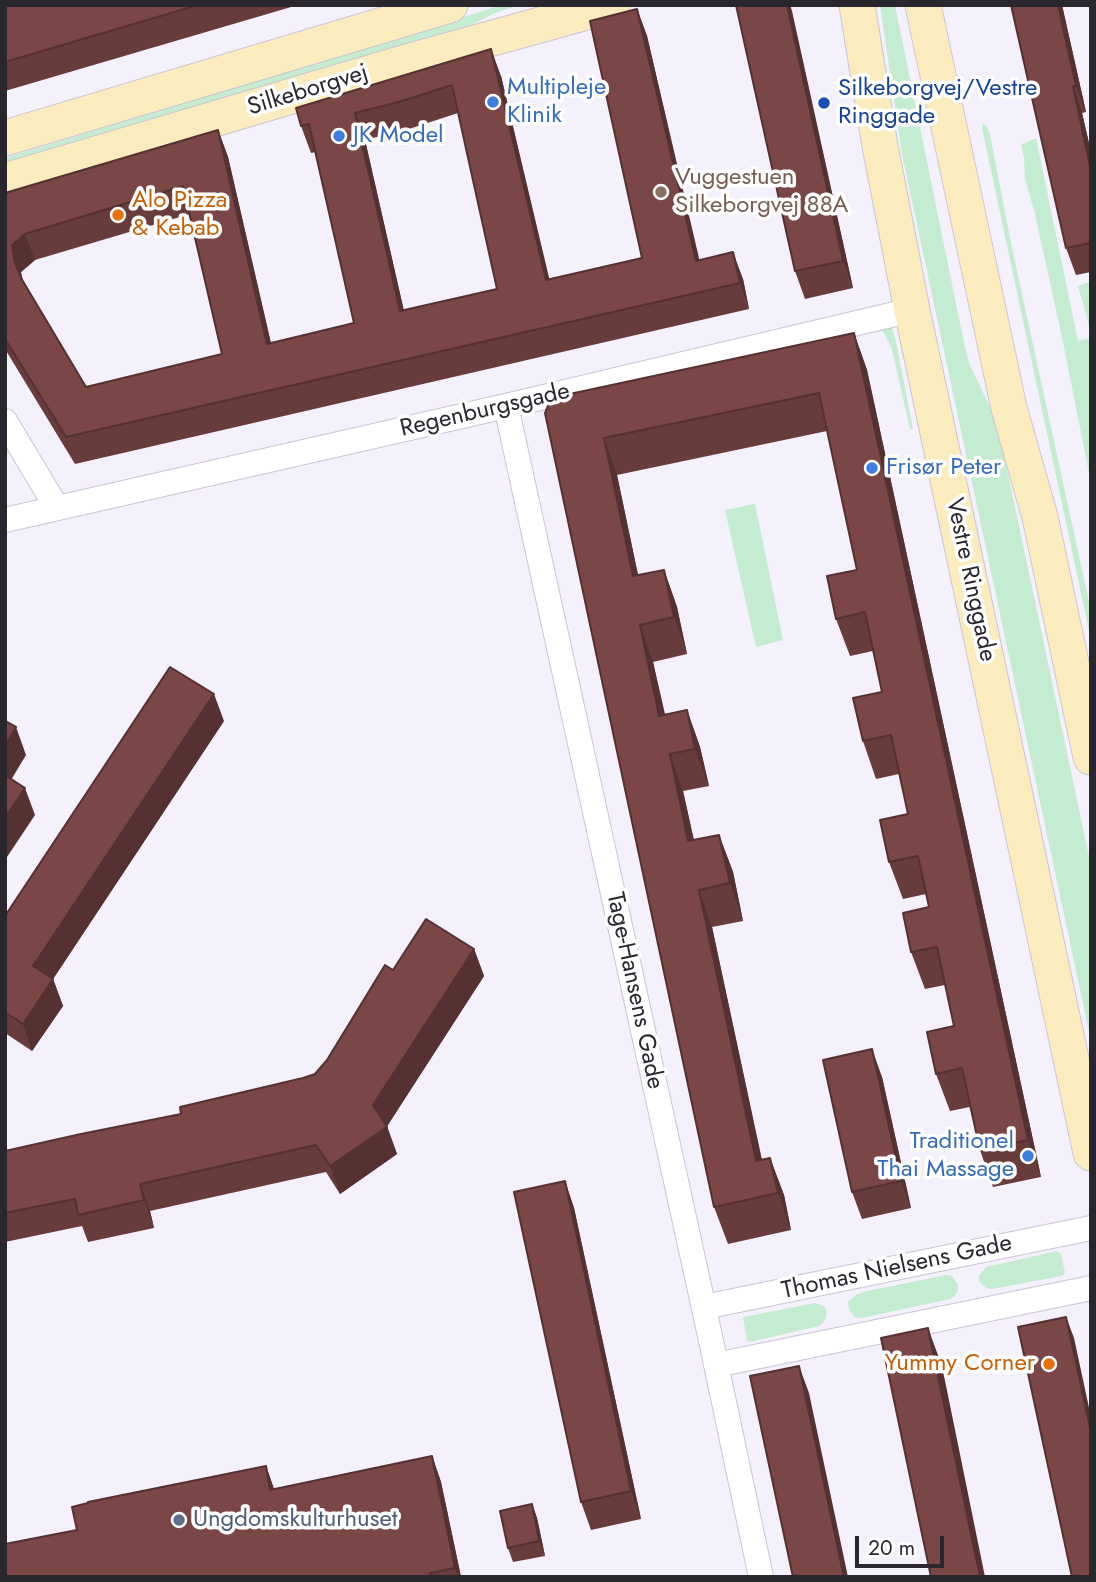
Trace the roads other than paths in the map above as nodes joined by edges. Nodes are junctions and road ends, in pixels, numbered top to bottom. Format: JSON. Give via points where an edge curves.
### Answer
{"nodes":[{"id":1,"x":450,"y":5,"type":"edge"},
{"id":2,"x":612,"y":5,"type":"edge"},
{"id":3,"x":857,"y":5,"type":"edge"},
{"id":4,"x":923,"y":5,"type":"edge"},
{"id":5,"x":5,"y":138,"type":"edge"},
{"id":6,"x":5,"y":181,"type":"edge"},
{"id":7,"x":912,"y":310,"type":"junction"},
{"id":8,"x":506,"y":407,"type":"junction"},
{"id":9,"x":5,"y":421,"type":"edge"},
{"id":10,"x":57,"y":508,"type":"junction"},
{"id":11,"x":5,"y":520,"type":"edge"},
{"id":12,"x":1091,"y":757,"type":"edge"},
{"id":13,"x":1091,"y":1153,"type":"edge"},
{"id":14,"x":1091,"y":1228,"type":"edge"},
{"id":15,"x":1091,"y":1288,"type":"edge"},
{"id":16,"x":704,"y":1307,"type":"junction"},
{"id":17,"x":716,"y":1365,"type":"junction"},
{"id":18,"x":761,"y":1577,"type":"edge"}],
"edges":[{"from":1,"to":5,"type":"main road","name":"Silkeborgvej"},
{"from":2,"to":6,"type":"main road","name":"Silkeborgvej"},
{"from":3,"to":7,"type":"main road","name":"Vestre Ringgade"},
{"from":4,"to":12,"type":"main road","via":[[1009,408],[1040,517]]},
{"from":7,"to":8,"type":"street","name":"Regenburgsgade"},
{"from":7,"to":13,"type":"main road","name":"Vestre Ringgade"},
{"from":8,"to":10,"type":"street","name":"Regenburgsgade"},
{"from":8,"to":16,"type":"street","name":"Tage-Hansens Gade"},
{"from":9,"to":10,"type":"street"},
{"from":10,"to":11,"type":"street","name":"Regenburgsgade"},
{"from":14,"to":16,"type":"street","name":"Thomas Nielsens Gade"},
{"from":15,"to":17,"type":"street"},
{"from":16,"to":17,"type":"street","name":"Tage-Hansens Gade"},
{"from":17,"to":18,"type":"street","name":"Tage-Hansens Gade"}]}
